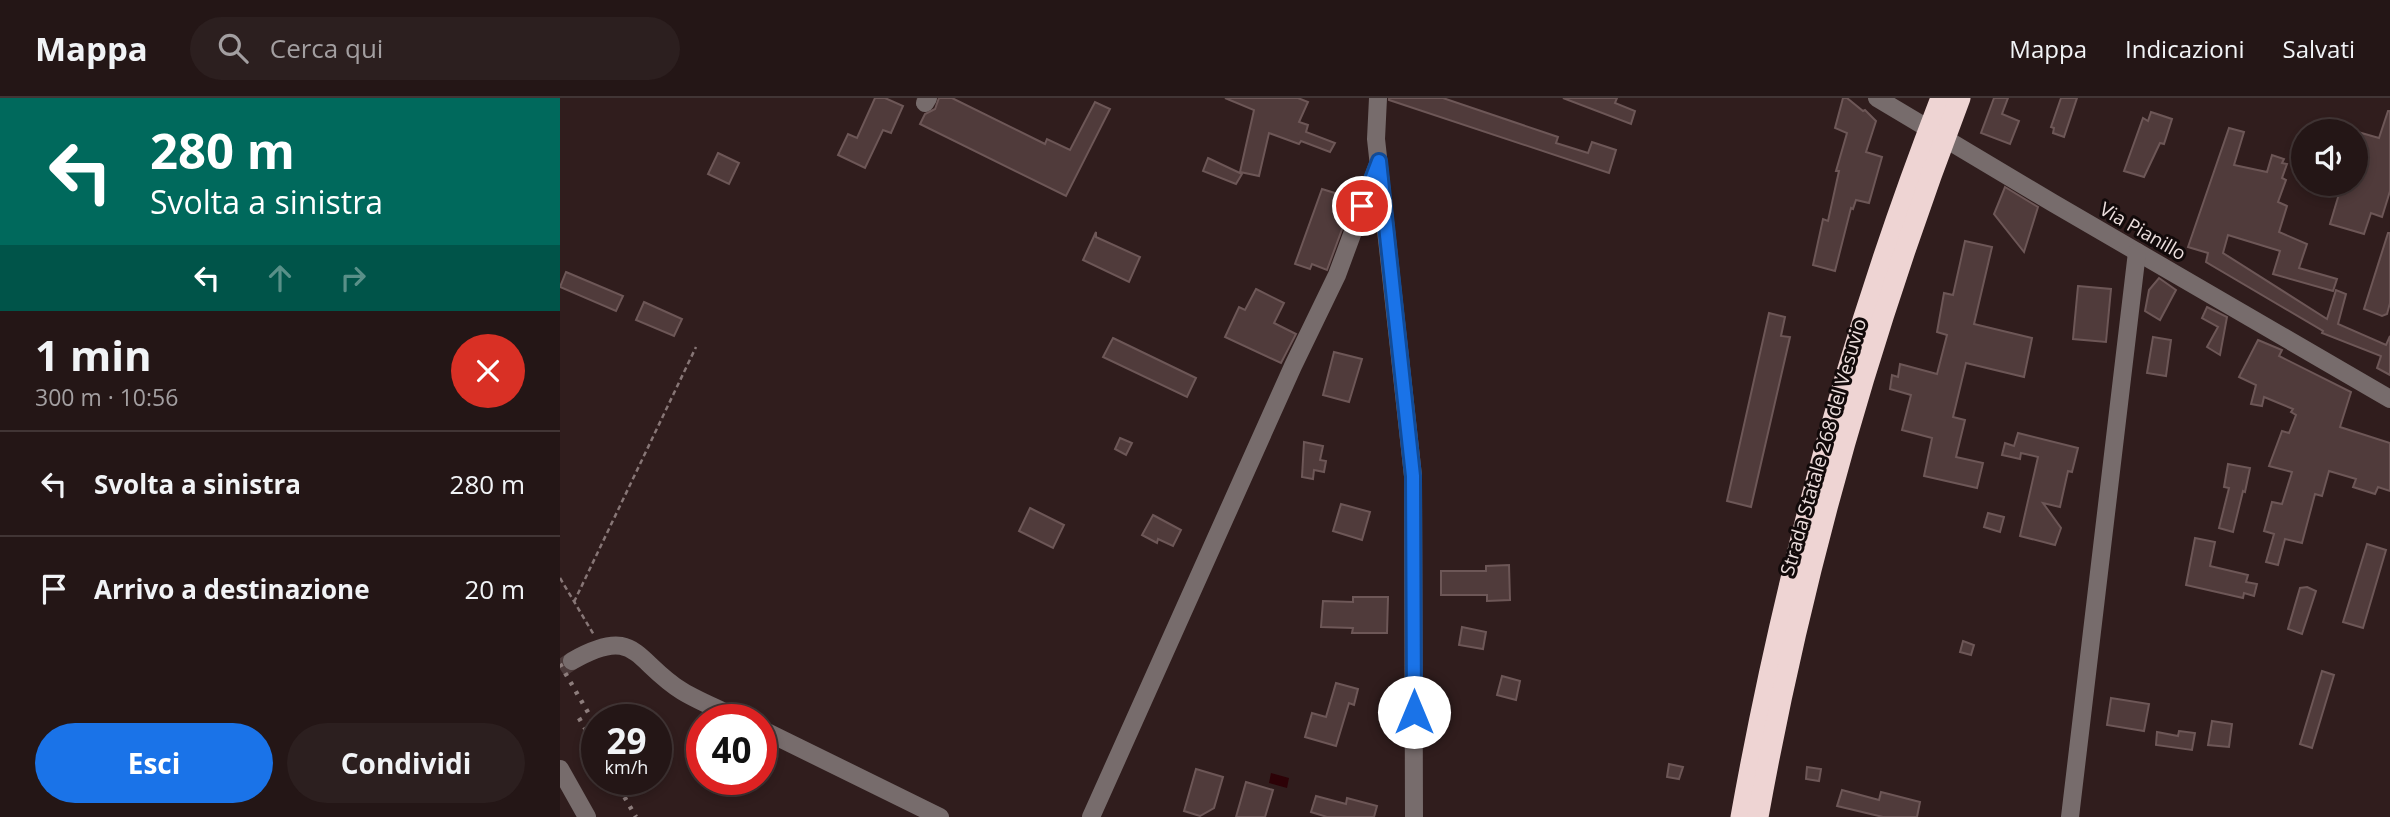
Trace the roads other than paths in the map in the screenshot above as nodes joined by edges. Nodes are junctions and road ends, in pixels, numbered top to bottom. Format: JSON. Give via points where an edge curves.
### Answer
{"nodes":[{"id":1,"x":1378,"y":98,"type":"edge"},
{"id":2,"x":1877,"y":98,"type":"edge"},
{"id":3,"x":1948,"y":104,"type":"edge"},
{"id":4,"x":1379,"y":161,"type":"junction"},
{"id":5,"x":1926,"y":164,"type":"junction"},
{"id":6,"x":2137,"y":252,"type":"junction"},
{"id":7,"x":2390,"y":399,"type":"edge"},
{"id":8,"x":572,"y":661,"type":"tunnel mouth"},
{"id":9,"x":709,"y":704,"type":"edge"},
{"id":10,"x":777,"y":737,"type":"edge"},
{"id":11,"x":560,"y":769,"type":"edge"},
{"id":12,"x":587,"y":817,"type":"edge"},
{"id":13,"x":940,"y":817,"type":"edge"},
{"id":14,"x":1091,"y":817,"type":"edge"},
{"id":15,"x":1414,"y":817,"type":"edge"},
{"id":16,"x":1741,"y":817,"type":"edge"},
{"id":17,"x":1758,"y":817,"type":"edge"},
{"id":18,"x":2070,"y":817,"type":"edge"}],
"edges":[{"from":1,"to":4,"type":"street"},
{"from":2,"to":6,"type":"street","name":"Via Pianillo"},
{"from":3,"to":5,"type":"highway","name":"Strada Statale 268 del Vesuvio"},
{"from":4,"to":14,"type":"street","via":[[1337,275]]},
{"from":4,"to":15,"type":"street","via":[[1413,476]]},
{"from":5,"to":16,"type":"highway","name":"Strada Statale 268 del Vesuvio","via":[[1863,321],[1829,436],[1774,651]]},
{"from":5,"to":17,"type":"highway","name":"Strada Statale 268 del Vesuvio","via":[[1845,440],[1791,653]]},
{"from":6,"to":7,"type":"street","name":"Via Pianillo"},
{"from":6,"to":18,"type":"street"},
{"from":8,"to":9,"type":"street","via":[[602,646],[626,647],[683,691]]},
{"from":10,"to":13,"type":"street"},
{"from":11,"to":12,"type":"street"}]}
